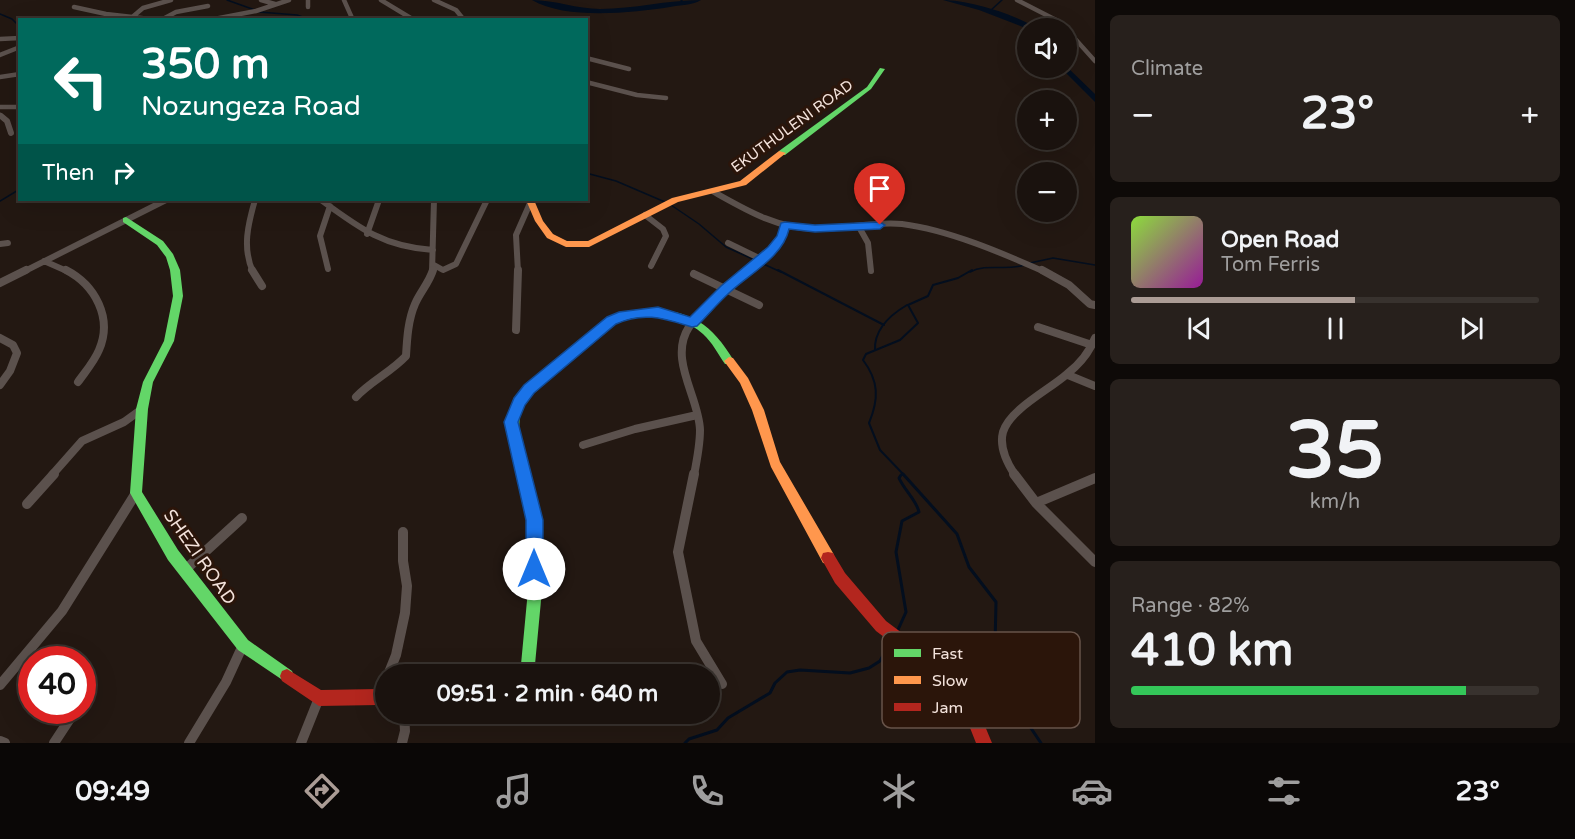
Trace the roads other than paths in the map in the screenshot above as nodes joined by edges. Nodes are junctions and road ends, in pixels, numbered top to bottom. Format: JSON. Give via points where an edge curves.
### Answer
{"nodes":[{"id":1,"x":171,"y":0,"type":"edge"},
{"id":2,"x":261,"y":0,"type":"edge"},
{"id":3,"x":289,"y":0,"type":"edge"},
{"id":4,"x":308,"y":0,"type":"edge"},
{"id":5,"x":344,"y":0,"type":"edge"},
{"id":6,"x":381,"y":0,"type":"edge"},
{"id":7,"x":435,"y":0,"type":"edge"},
{"id":8,"x":1017,"y":0,"type":"edge"},
{"id":9,"x":277,"y":4,"type":"junction"},
{"id":10,"x":208,"y":6,"type":"dead end"},
{"id":11,"x":74,"y":7,"type":"dead end"},
{"id":12,"x":308,"y":7,"type":"dead end"},
{"id":13,"x":131,"y":18,"type":"edge"},
{"id":14,"x":164,"y":18,"type":"edge"},
{"id":15,"x":221,"y":18,"type":"edge"},
{"id":16,"x":352,"y":18,"type":"edge"},
{"id":17,"x":411,"y":18,"type":"edge"},
{"id":18,"x":462,"y":18,"type":"edge"},
{"id":19,"x":18,"y":38,"type":"edge"},
{"id":20,"x":0,"y":39,"type":"edge"},
{"id":21,"x":18,"y":48,"type":"edge"},
{"id":22,"x":0,"y":55,"type":"edge"},
{"id":23,"x":588,"y":59,"type":"edge"},
{"id":24,"x":1095,"y":61,"type":"edge"},
{"id":25,"x":629,"y":69,"type":"dead end"},
{"id":26,"x":882,"y":69,"type":"dead end"},
{"id":27,"x":18,"y":74,"type":"edge"},
{"id":28,"x":0,"y":77,"type":"edge"},
{"id":29,"x":588,"y":83,"type":"edge"},
{"id":30,"x":666,"y":98,"type":"dead end"},
{"id":31,"x":0,"y":107,"type":"edge"},
{"id":32,"x":18,"y":107,"type":"edge"},
{"id":33,"x":0,"y":115,"type":"edge"},
{"id":34,"x":8,"y":124,"type":"junction"},
{"id":35,"x":0,"y":126,"type":"edge"},
{"id":36,"x":11,"y":133,"type":"dead end"},
{"id":37,"x":714,"y":192,"type":"junction"},
{"id":38,"x":164,"y":201,"type":"edge"},
{"id":39,"x":255,"y":201,"type":"edge"},
{"id":40,"x":322,"y":201,"type":"edge"},
{"id":41,"x":379,"y":201,"type":"edge"},
{"id":42,"x":434,"y":201,"type":"edge"},
{"id":43,"x":487,"y":201,"type":"edge"},
{"id":44,"x":530,"y":201,"type":"edge"},
{"id":45,"x":530,"y":201,"type":"edge"},
{"id":46,"x":330,"y":206,"type":"junction"},
{"id":47,"x":645,"y":215,"type":"junction"},
{"id":48,"x":126,"y":220,"type":"junction"},
{"id":49,"x":785,"y":226,"type":"junction"},
{"id":50,"x":859,"y":227,"type":"junction"},
{"id":51,"x":368,"y":234,"type":"junction"},
{"id":52,"x":8,"y":243,"type":"dead end"},
{"id":53,"x":728,"y":243,"type":"dead end"},
{"id":54,"x":0,"y":244,"type":"edge"},
{"id":55,"x":433,"y":250,"type":"junction"},
{"id":56,"x":761,"y":259,"type":"junction"},
{"id":57,"x":44,"y":261,"type":"junction"},
{"id":58,"x":434,"y":265,"type":"junction"},
{"id":59,"x":651,"y":266,"type":"dead end"},
{"id":60,"x":328,"y":269,"type":"dead end"},
{"id":61,"x":871,"y":271,"type":"dead end"},
{"id":62,"x":694,"y":274,"type":"dead end"},
{"id":63,"x":0,"y":283,"type":"edge"},
{"id":64,"x":262,"y":286,"type":"dead end"},
{"id":65,"x":725,"y":289,"type":"junction"},
{"id":66,"x":759,"y":305,"type":"dead end"},
{"id":67,"x":1093,"y":305,"type":"edge"},
{"id":68,"x":1095,"y":313,"type":"edge"},
{"id":69,"x":692,"y":322,"type":"junction"},
{"id":70,"x":1038,"y":327,"type":"dead end"},
{"id":71,"x":516,"y":330,"type":"dead end"},
{"id":72,"x":0,"y":338,"type":"edge"},
{"id":73,"x":1094,"y":341,"type":"edge"},
{"id":74,"x":1068,"y":375,"type":"junction"},
{"id":75,"x":78,"y":382,"type":"dead end"},
{"id":76,"x":0,"y":386,"type":"edge"},
{"id":77,"x":1095,"y":386,"type":"edge"},
{"id":78,"x":356,"y":397,"type":"dead end"},
{"id":79,"x":142,"y":409,"type":"junction"},
{"id":80,"x":697,"y":415,"type":"junction"},
{"id":81,"x":583,"y":445,"type":"dead end"},
{"id":82,"x":1095,"y":478,"type":"edge"},
{"id":83,"x":136,"y":493,"type":"junction"},
{"id":84,"x":1036,"y":502,"type":"junction"},
{"id":85,"x":27,"y":504,"type":"dead end"},
{"id":86,"x":242,"y":518,"type":"dead end"},
{"id":87,"x":402,"y":532,"type":"dead end"},
{"id":88,"x":1095,"y":562,"type":"edge"},
{"id":89,"x":185,"y":570,"type":"junction"},
{"id":90,"x":889,"y":632,"type":"edge"},
{"id":91,"x":243,"y":645,"type":"junction"},
{"id":92,"x":392,"y":664,"type":"edge"},
{"id":93,"x":528,"y":664,"type":"edge"},
{"id":94,"x":722,"y":684,"type":"dead end"},
{"id":95,"x":0,"y":685,"type":"edge"},
{"id":96,"x":319,"y":698,"type":"junction"},
{"id":97,"x":375,"y":698,"type":"edge"},
{"id":98,"x":66,"y":724,"type":"edge"},
{"id":99,"x":405,"y":724,"type":"edge"},
{"id":100,"x":978,"y":728,"type":"edge"},
{"id":101,"x":0,"y":741,"type":"edge"},
{"id":102,"x":5,"y":743,"type":"edge"},
{"id":103,"x":54,"y":743,"type":"edge"},
{"id":104,"x":189,"y":743,"type":"edge"},
{"id":105,"x":301,"y":743,"type":"edge"},
{"id":106,"x":402,"y":743,"type":"edge"},
{"id":107,"x":984,"y":743,"type":"edge"}],
"edges":[{"from":1,"to":13,"type":"street","via":[[148,6]]},
{"from":2,"to":9,"type":"street"},
{"from":3,"to":9,"type":"street"},
{"from":4,"to":12,"type":"street"},
{"from":5,"to":16,"type":"street"},
{"from":6,"to":17,"type":"street"},
{"from":7,"to":18,"type":"street","via":[[456,10]]},
{"from":8,"to":24,"type":"street","via":[[1054,17]]},
{"from":9,"to":15,"type":"street"},
{"from":10,"to":14,"type":"street"},
{"from":11,"to":13,"type":"street"},
{"from":19,"to":20,"type":"street"},
{"from":21,"to":22,"type":"street"},
{"from":23,"to":25,"type":"street"},
{"from":26,"to":37,"type":"street","name":"EKUTHULENI ROAD","via":[[869,88],[771,163],[743,183]]},
{"from":27,"to":28,"type":"street"},
{"from":29,"to":30,"type":"street"},
{"from":31,"to":32,"type":"street"},
{"from":33,"to":34,"type":"street"},
{"from":34,"to":35,"type":"street"},
{"from":34,"to":36,"type":"street"},
{"from":37,"to":47,"type":"street","name":"EKUTHULENI ROAD","via":[[675,200]]},
{"from":37,"to":49,"type":"street"},
{"from":38,"to":48,"type":"street"},
{"from":39,"to":64,"type":"street","via":[[245,240],[251,269]]},
{"from":40,"to":46,"type":"street"},
{"from":41,"to":51,"type":"street"},
{"from":42,"to":55,"type":"street"},
{"from":43,"to":58,"type":"street","via":[[456,264],[443,270]]},
{"from":44,"to":47,"type":"street","name":"EKUTHULENI ROAD","via":[[541,227],[565,245],[589,244]]},
{"from":45,"to":71,"type":"street","via":[[516,235]]},
{"from":46,"to":51,"type":"street"},
{"from":46,"to":60,"type":"street","via":[[319,237]]},
{"from":47,"to":59,"type":"street","via":[[666,236]]},
{"from":48,"to":57,"type":"street"},
{"from":48,"to":79,"type":"street","via":[[160,243],[170,256],[178,296],[169,340],[148,382]]},
{"from":49,"to":50,"type":"street"},
{"from":49,"to":56,"type":"street","via":[[779,243]]},
{"from":50,"to":61,"type":"street","via":[[868,243]]},
{"from":50,"to":67,"type":"street","via":[[915,225],[1044,271]]},
{"from":51,"to":55,"type":"street","via":[[403,248]]},
{"from":52,"to":54,"type":"street"},
{"from":53,"to":56,"type":"street"},
{"from":55,"to":58,"type":"street"},
{"from":56,"to":65,"type":"street"},
{"from":57,"to":63,"type":"street"},
{"from":57,"to":75,"type":"street","via":[[83,280],[98,301],[103,338]]},
{"from":58,"to":78,"type":"street","via":[[415,304],[406,356]]},
{"from":62,"to":65,"type":"street"},
{"from":65,"to":66,"type":"street"},
{"from":65,"to":69,"type":"street"},
{"from":67,"to":68,"type":"street"},
{"from":69,"to":80,"type":"street","via":[[683,341],[682,360]]},
{"from":69,"to":90,"type":"street","via":[[706,332],[744,381],[775,463],[840,578]]},
{"from":69,"to":93,"type":"street","via":[[658,312],[611,320],[529,389],[514,411],[512,432],[534,520]]},
{"from":70,"to":73,"type":"street"},
{"from":72,"to":76,"type":"street","via":[[17,352]]},
{"from":73,"to":74,"type":"street"},
{"from":74,"to":77,"type":"street"},
{"from":74,"to":84,"type":"street","via":[[1026,405],[1002,435],[1005,458],[1017,481]]},
{"from":79,"to":83,"type":"street"},
{"from":79,"to":85,"type":"street","via":[[124,423],[82,441]]},
{"from":80,"to":81,"type":"street"},
{"from":80,"to":94,"type":"street","via":[[698,457],[678,552],[696,641]]},
{"from":82,"to":84,"type":"street"},
{"from":83,"to":89,"type":"street","name":"SHEZI ROAD"},
{"from":83,"to":95,"type":"street","via":[[62,611]]},
{"from":84,"to":88,"type":"street"},
{"from":86,"to":89,"type":"street"},
{"from":87,"to":92,"type":"street","via":[[407,586],[405,613]]},
{"from":89,"to":91,"type":"street","name":"SHEZI ROAD"},
{"from":91,"to":96,"type":"street","name":"SHEZI ROAD"},
{"from":91,"to":104,"type":"street"},
{"from":96,"to":97,"type":"street"},
{"from":96,"to":105,"type":"street"},
{"from":98,"to":103,"type":"street"},
{"from":99,"to":106,"type":"street"},
{"from":100,"to":107,"type":"street"},
{"from":101,"to":102,"type":"street"}]}
